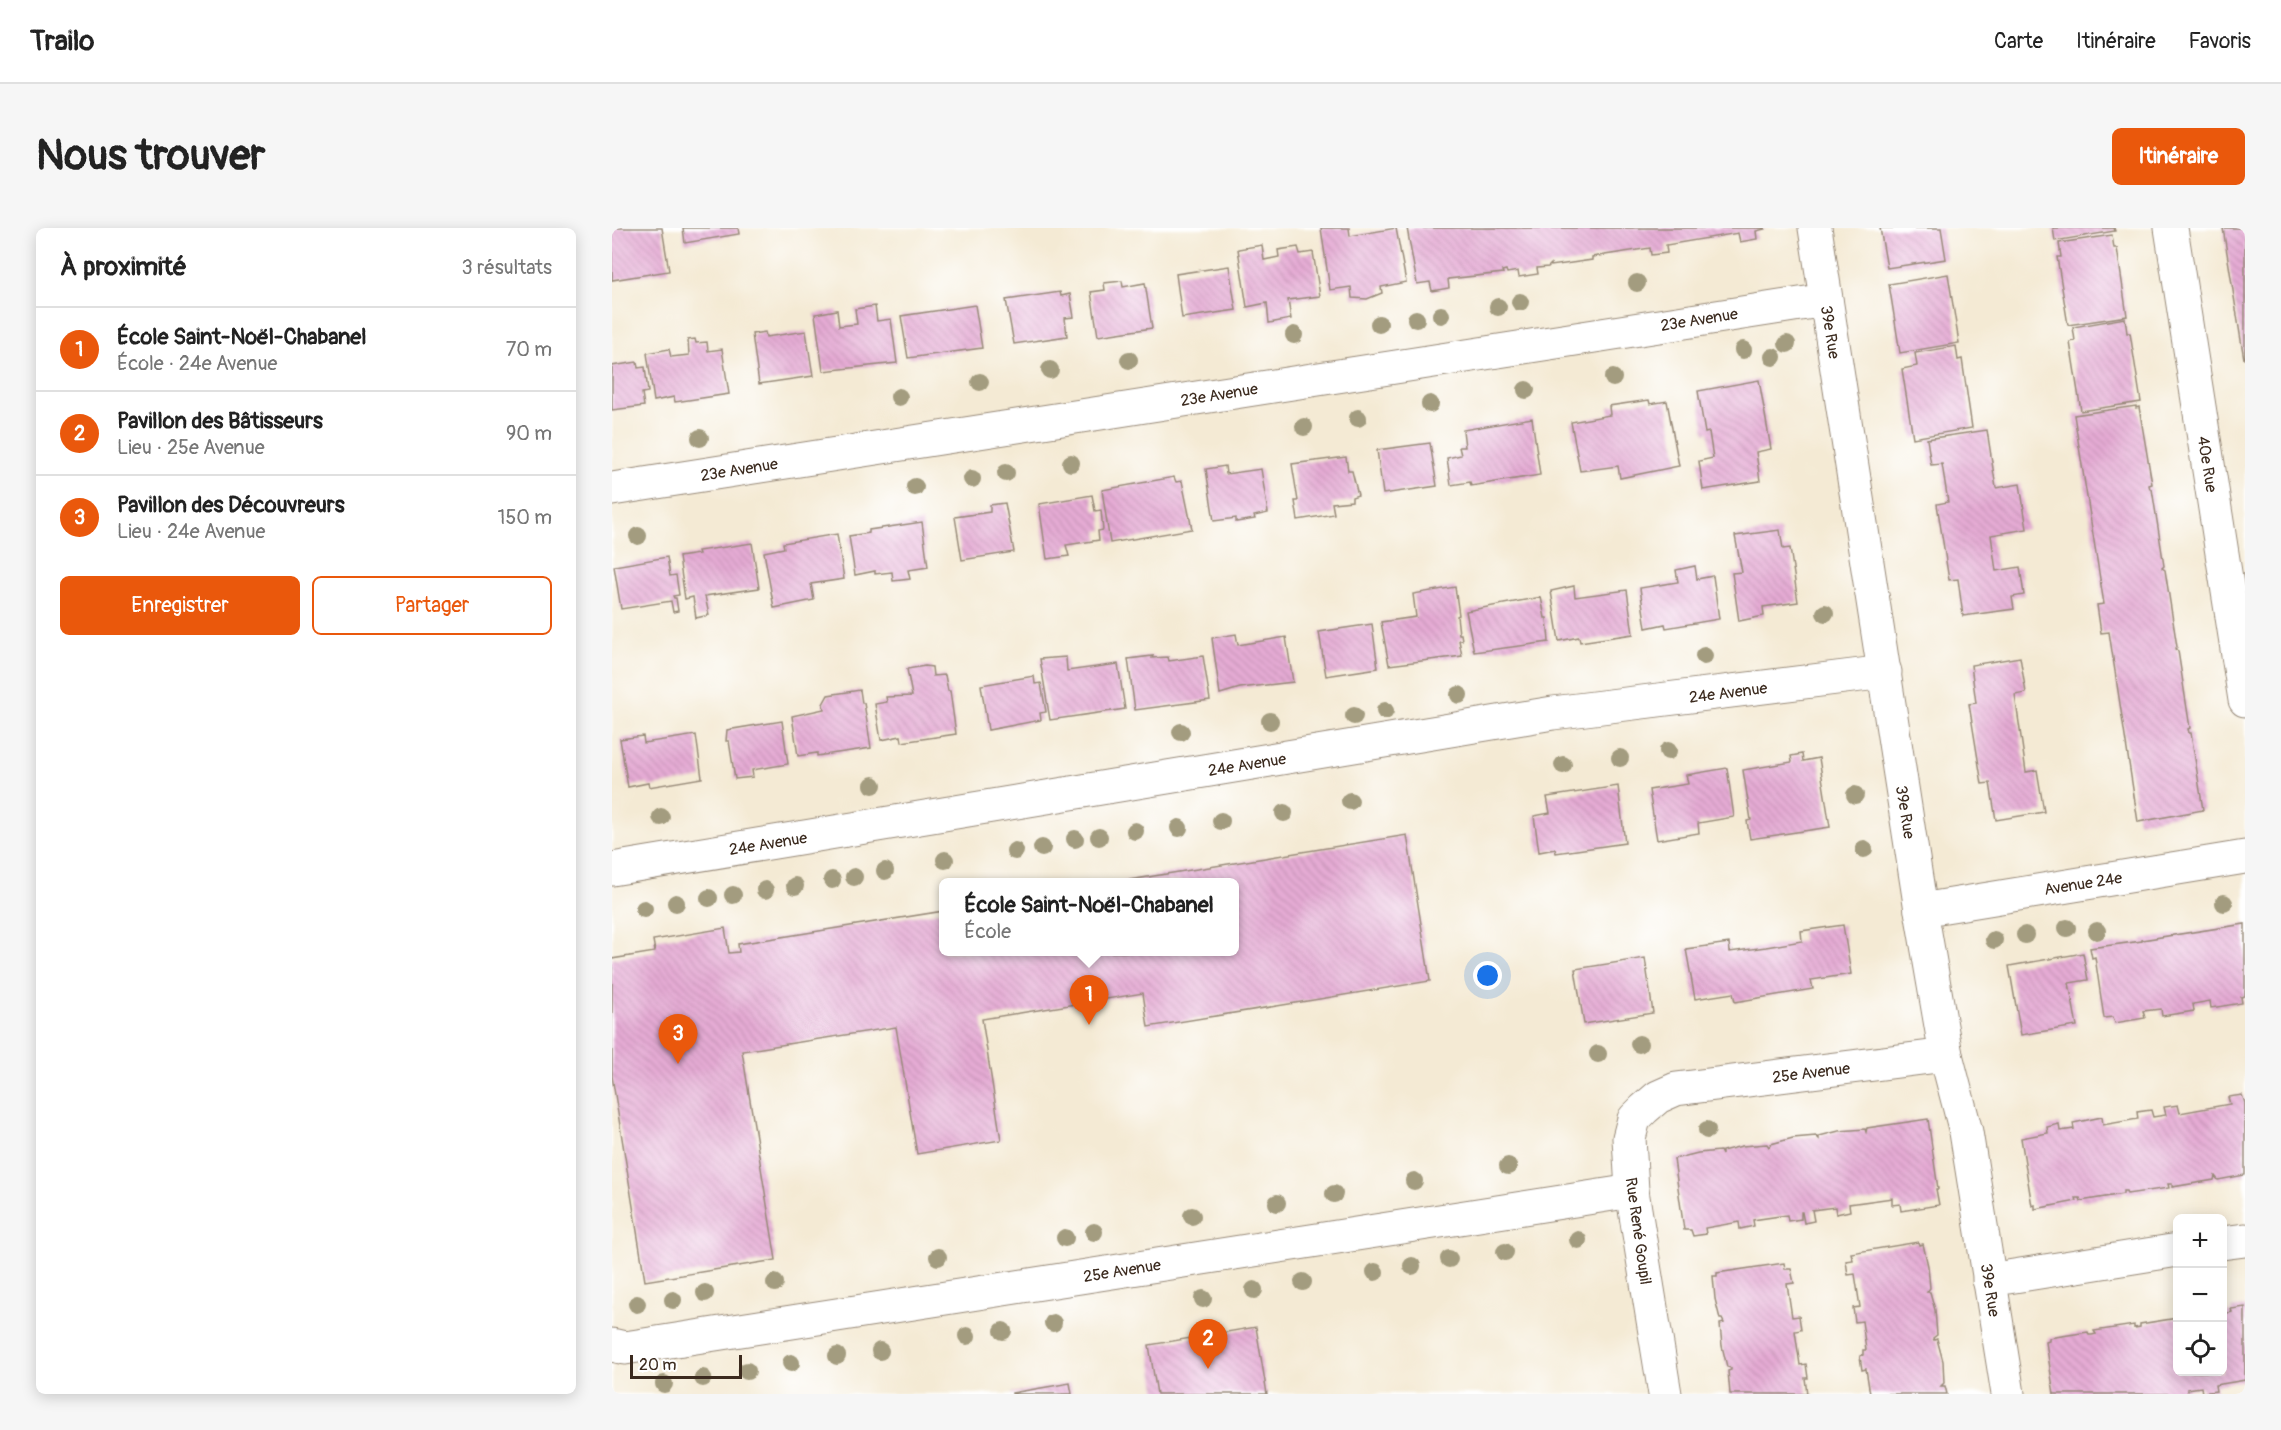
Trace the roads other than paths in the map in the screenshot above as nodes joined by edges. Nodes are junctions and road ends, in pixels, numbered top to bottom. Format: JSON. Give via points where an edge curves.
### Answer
{"nodes":[{"id":1,"x":1815,"y":228,"type":"edge"},
{"id":2,"x":2171,"y":228,"type":"edge"},
{"id":3,"x":1826,"y":300,"type":"junction"},
{"id":4,"x":612,"y":489,"type":"edge"},
{"id":5,"x":1885,"y":672,"type":"junction"},
{"id":6,"x":2245,"y":700,"type":"edge"},
{"id":7,"x":2245,"y":857,"type":"edge"},
{"id":8,"x":612,"y":869,"type":"edge"},
{"id":9,"x":1921,"y":909,"type":"junction"},
{"id":10,"x":1946,"y":1055,"type":"junction"},
{"id":11,"x":1676,"y":1089,"type":"joint"},
{"id":12,"x":1632,"y":1191,"type":"junction"},
{"id":13,"x":2245,"y":1240,"type":"edge"},
{"id":14,"x":2227,"y":1242,"type":"edge"},
{"id":15,"x":2173,"y":1251,"type":"edge"},
{"id":16,"x":1989,"y":1280,"type":"junction"},
{"id":17,"x":612,"y":1345,"type":"edge"},
{"id":18,"x":1665,"y":1394,"type":"edge"},
{"id":19,"x":2008,"y":1394,"type":"edge"}],
"edges":[{"from":1,"to":3,"type":"street","name":"39e Rue"},
{"from":2,"to":6,"type":"street","name":"40e Rue"},
{"from":3,"to":4,"type":"street","name":"23e Avenue"},
{"from":3,"to":5,"type":"street","name":"39e Rue"},
{"from":5,"to":8,"type":"street","name":"24e Avenue","via":[[1553,713]]},
{"from":5,"to":9,"type":"street","name":"39e Rue"},
{"from":7,"to":9,"type":"street","name":"Avenue 24e"},
{"from":9,"to":10,"type":"street","name":"39e Rue"},
{"from":10,"to":11,"type":"street","name":"25e Avenue"},
{"from":10,"to":16,"type":"street","name":"39e Rue","via":[[1966,1132]]},
{"from":11,"to":12,"type":"street","name":"Rue René Goupil","via":[[1658,1097],[1634,1119],[1629,1138]]},
{"from":12,"to":17,"type":"street","name":"25e Avenue","via":[[625,1348]]},
{"from":12,"to":18,"type":"street","name":"Rue René Goupil"},
{"from":13,"to":14,"type":"street"},
{"from":15,"to":16,"type":"street"},
{"from":16,"to":19,"type":"street","name":"39e Rue"}]}
